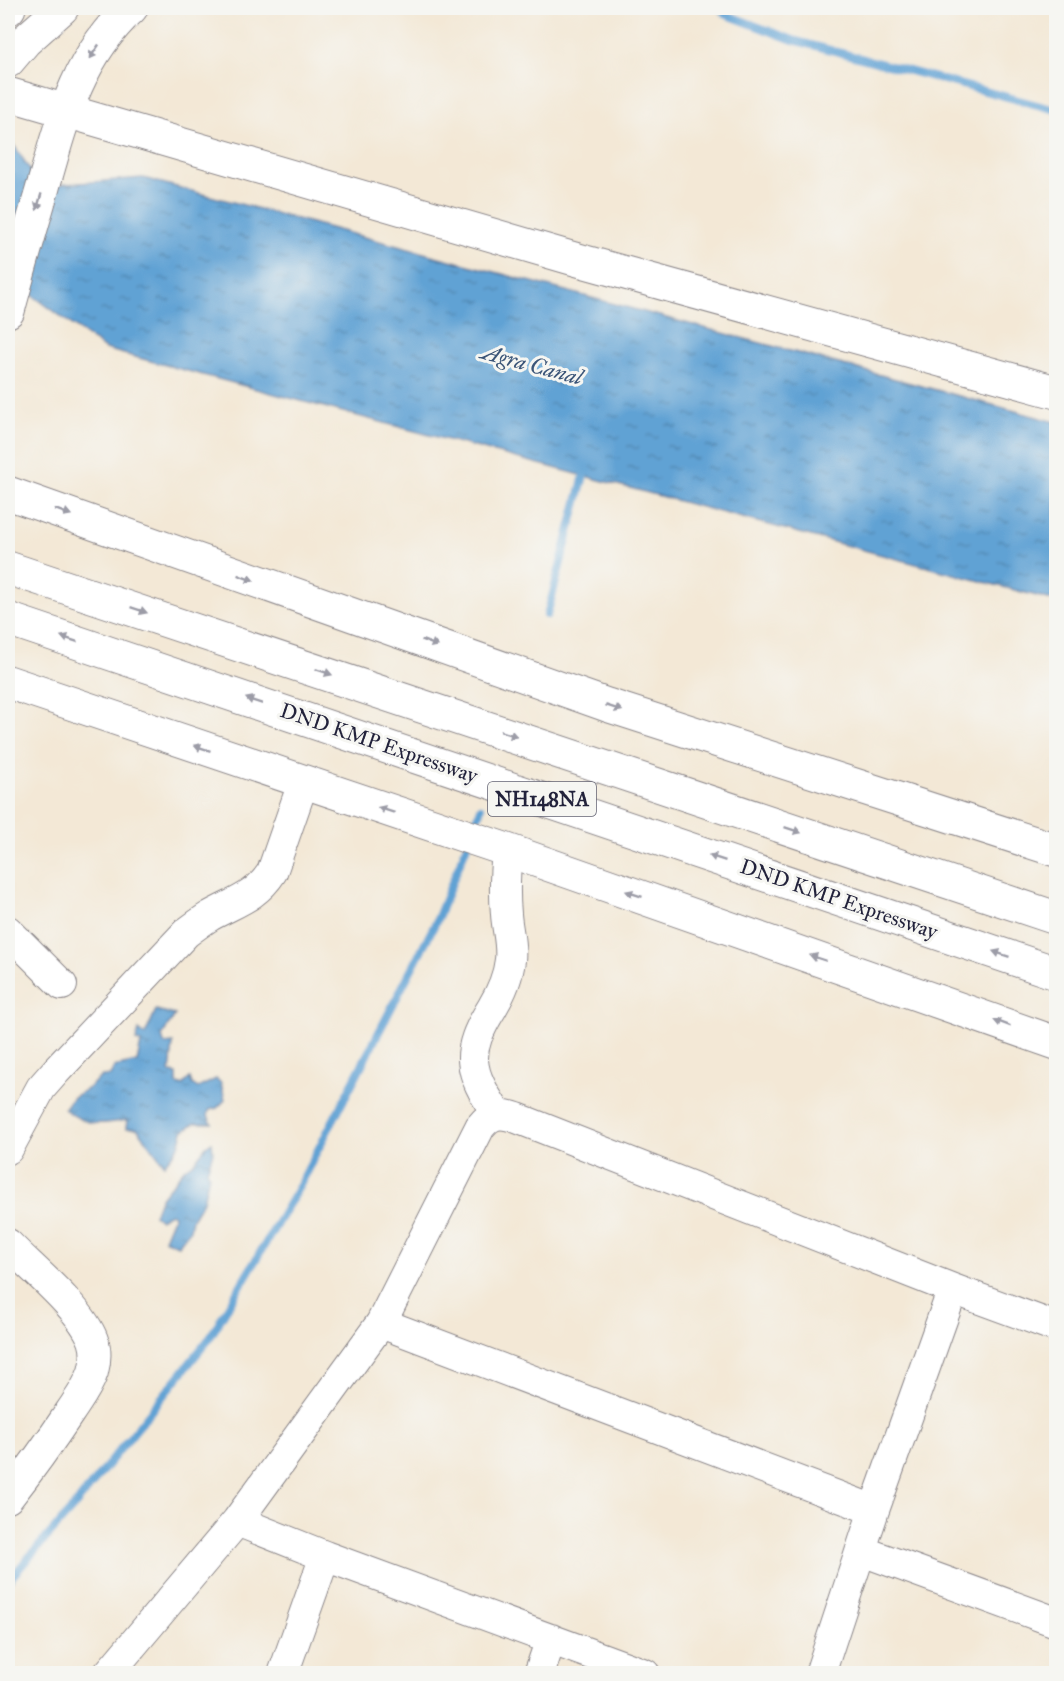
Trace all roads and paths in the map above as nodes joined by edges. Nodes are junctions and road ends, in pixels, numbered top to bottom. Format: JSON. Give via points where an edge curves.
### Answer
{"nodes":[{"id":1,"x":62,"y":8,"type":"edge"},
{"id":2,"x":131,"y":8,"type":"edge"},
{"id":3,"x":8,"y":61,"type":"edge"},
{"id":4,"x":8,"y":94,"type":"edge"},
{"id":5,"x":66,"y":111,"type":"junction"},
{"id":6,"x":8,"y":311,"type":"edge"},
{"id":7,"x":1056,"y":392,"type":"edge"},
{"id":8,"x":8,"y":493,"type":"edge"},
{"id":9,"x":8,"y":568,"type":"edge"},
{"id":10,"x":18,"y":622,"type":"edge"},
{"id":11,"x":8,"y":682,"type":"edge"},
{"id":12,"x":303,"y":783,"type":"junction"},
{"id":13,"x":499,"y":847,"type":"junction"},
{"id":14,"x":1056,"y":850,"type":"edge"},
{"id":15,"x":1056,"y":918,"type":"edge"},
{"id":16,"x":8,"y":931,"type":"edge"},
{"id":17,"x":1056,"y":973,"type":"edge"},
{"id":18,"x":62,"y":985,"type":"dead end"},
{"id":19,"x":1056,"y":1043,"type":"edge"},
{"id":20,"x":496,"y":1114,"type":"junction"},
{"id":21,"x":8,"y":1149,"type":"edge"},
{"id":22,"x":8,"y":1244,"type":"edge"},
{"id":23,"x":953,"y":1289,"type":"junction"},
{"id":24,"x":381,"y":1323,"type":"junction"},
{"id":25,"x":1056,"y":1327,"type":"edge"},
{"id":26,"x":8,"y":1498,"type":"edge"},
{"id":27,"x":874,"y":1510,"type":"junction"},
{"id":28,"x":237,"y":1521,"type":"junction"},
{"id":29,"x":862,"y":1551,"type":"junction"},
{"id":30,"x":325,"y":1556,"type":"junction"},
{"id":31,"x":1056,"y":1622,"type":"edge"},
{"id":32,"x":551,"y":1639,"type":"junction"},
{"id":33,"x":108,"y":1674,"type":"edge"},
{"id":34,"x":283,"y":1674,"type":"edge"},
{"id":35,"x":539,"y":1674,"type":"edge"},
{"id":36,"x":645,"y":1674,"type":"edge"},
{"id":37,"x":820,"y":1674,"type":"edge"}],
"edges":[{"from":1,"to":3,"type":"main road"},
{"from":2,"to":5,"type":"main road","one_way":true,"via":[[90,57]]},
{"from":4,"to":5,"type":"main road"},
{"from":5,"to":6,"type":"main road","one_way":true},
{"from":5,"to":7,"type":"main road","via":[[571,258]]},
{"from":8,"to":14,"type":"main road","one_way":true,"via":[[607,705]]},
{"from":9,"to":15,"type":"main road","number":"NH148NA","one_way":true},
{"from":17,"to":10,"type":"main road","name":"DND KMP Expressway","number":"NH148NA","one_way":true},
{"from":12,"to":11,"type":"main road","one_way":true},
{"from":13,"to":12,"type":"main road","one_way":true},
{"from":12,"to":21,"type":"street","via":[[264,885],[186,933],[41,1088]]},
{"from":19,"to":13,"type":"main road","one_way":true},
{"from":13,"to":20,"type":"street","via":[[510,961],[505,982],[474,1041],[472,1054],[478,1082]]},
{"from":16,"to":18,"type":"street"},
{"from":20,"to":23,"type":"street","via":[[517,1118]]},
{"from":20,"to":24,"type":"street","via":[[480,1126]]},
{"from":22,"to":26,"type":"street","via":[[85,1325],[96,1351],[84,1390]]},
{"from":23,"to":25,"type":"street"},
{"from":23,"to":27,"type":"street"},
{"from":24,"to":27,"type":"street"},
{"from":24,"to":28,"type":"street"},
{"from":27,"to":29,"type":"street"},
{"from":28,"to":30,"type":"street"},
{"from":28,"to":33,"type":"street"},
{"from":29,"to":31,"type":"street"},
{"from":29,"to":37,"type":"street"},
{"from":30,"to":32,"type":"street"},
{"from":30,"to":34,"type":"street"},
{"from":32,"to":35,"type":"street"},
{"from":32,"to":36,"type":"street"}]}
